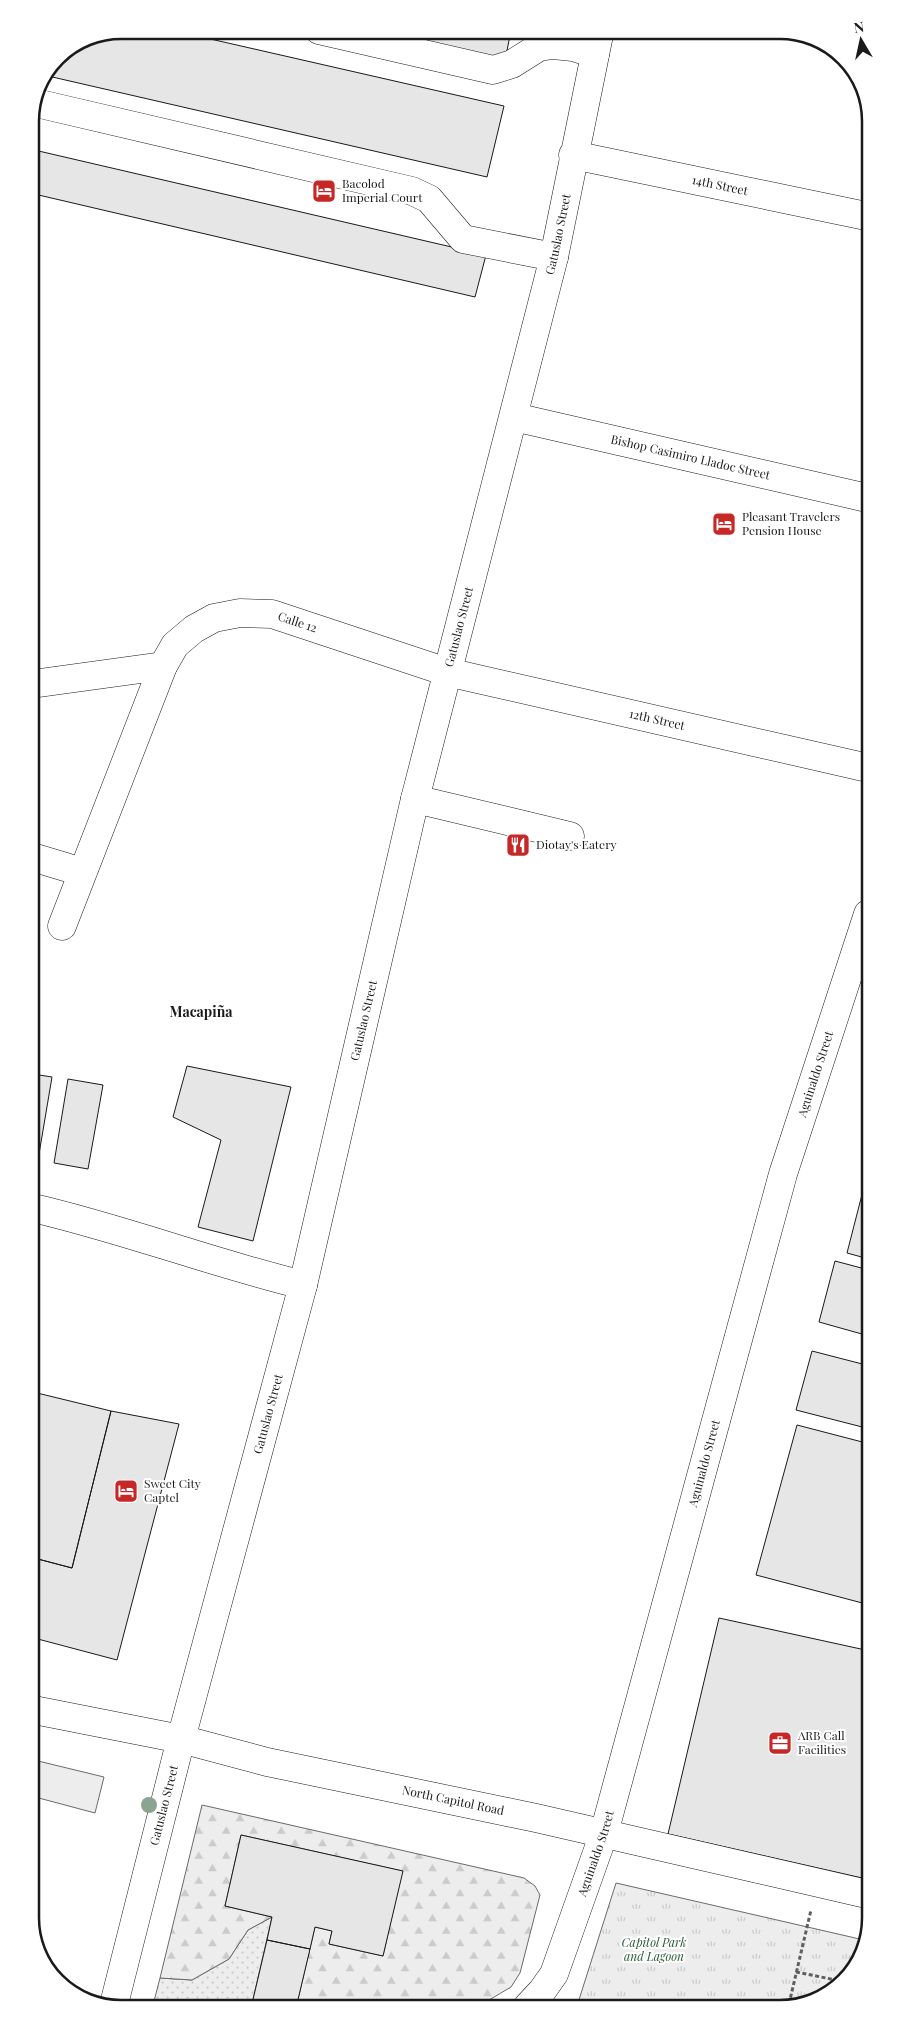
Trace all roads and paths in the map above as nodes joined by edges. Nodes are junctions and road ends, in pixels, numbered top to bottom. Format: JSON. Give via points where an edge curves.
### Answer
{"nodes":[{"id":1,"x":358,"y":39,"type":"edge"},
{"id":2,"x":597,"y":42,"type":"edge"},
{"id":3,"x":41,"y":105,"type":"edge"},
{"id":4,"x":573,"y":155,"type":"junction"},
{"id":5,"x":862,"y":215,"type":"edge"},
{"id":6,"x":554,"y":257,"type":"junction"},
{"id":7,"x":514,"y":417,"type":"junction"},
{"id":8,"x":862,"y":497,"type":"edge"},
{"id":9,"x":163,"y":666,"type":"junction"},
{"id":10,"x":446,"y":672,"type":"junction"},
{"id":11,"x":39,"y":683,"type":"edge"},
{"id":12,"x":862,"y":767,"type":"edge"},
{"id":13,"x":415,"y":799,"type":"junction"},
{"id":14,"x":570,"y":836,"type":"dead end"},
{"id":15,"x":39,"y":860,"type":"edge"},
{"id":16,"x":82,"y":872,"type":"junction"},
{"id":17,"x":62,"y":926,"type":"dead end"},
{"id":18,"x":862,"y":932,"type":"edge"},
{"id":19,"x":39,"y":1209,"type":"edge"},
{"id":20,"x":303,"y":1285,"type":"junction"},
{"id":21,"x":39,"y":1711,"type":"edge"},
{"id":22,"x":181,"y":1739,"type":"junction"},
{"id":23,"x":604,"y":1833,"type":"junction"},
{"id":24,"x":818,"y":1883,"type":"junction"},
{"id":25,"x":862,"y":1893,"type":"edge"},
{"id":26,"x":796,"y":1972,"type":"junction"},
{"id":27,"x":834,"y":1980,"type":"edge"},
{"id":28,"x":115,"y":2000,"type":"edge"},
{"id":29,"x":534,"y":2000,"type":"edge"},
{"id":30,"x":790,"y":2000,"type":"edge"}],
"edges":[{"from":1,"to":2,"type":"street","via":[[493,70],[512,64],[540,47],[573,47]]},
{"from":2,"to":4,"type":"street","name":"Gatuslao Street"},
{"from":3,"to":6,"type":"street","via":[[412,191],[429,199],[463,238]]},
{"from":4,"to":5,"type":"street","name":"14th Street"},
{"from":4,"to":6,"type":"street","name":"Gatuslao Street"},
{"from":6,"to":7,"type":"street","name":"Gatuslao Street"},
{"from":7,"to":8,"type":"street","name":"Bishop Casimiro Lladoc Street"},
{"from":7,"to":10,"type":"street","name":"Gatuslao Street"},
{"from":9,"to":10,"type":"street","name":"Calle 12","via":[[175,645],[194,629],[214,618],[240,613],[272,614]]},
{"from":9,"to":11,"type":"street"},
{"from":9,"to":16,"type":"street","name":"Calle 12"},
{"from":10,"to":12,"type":"street","name":"12th Street"},
{"from":10,"to":13,"type":"street","name":"Gatuslao Street"},
{"from":13,"to":14,"type":"street"},
{"from":13,"to":20,"type":"street","name":"Gatuslao Street"},
{"from":15,"to":16,"type":"street"},
{"from":16,"to":17,"type":"street","name":"Calle 12"},
{"from":18,"to":23,"type":"street","name":"Aguinaldo Street","via":[[783,1174]]},
{"from":19,"to":20,"type":"street"},
{"from":20,"to":22,"type":"street","name":"Gatuslao Street"},
{"from":21,"to":22,"type":"street","name":"North Capitol Road"},
{"from":22,"to":23,"type":"street","name":"North Capitol Road","via":[[267,1762]]},
{"from":22,"to":28,"type":"street","name":"Gatuslao Street"},
{"from":23,"to":24,"type":"street","name":"North Capitol Road"},
{"from":23,"to":29,"type":"street","name":"Aguinaldo Street","via":[[554,1974]]},
{"from":24,"to":25,"type":"street","name":"North Capitol Road"},
{"from":24,"to":26,"type":"path"},
{"from":26,"to":27,"type":"path"},
{"from":26,"to":30,"type":"path"}]}
